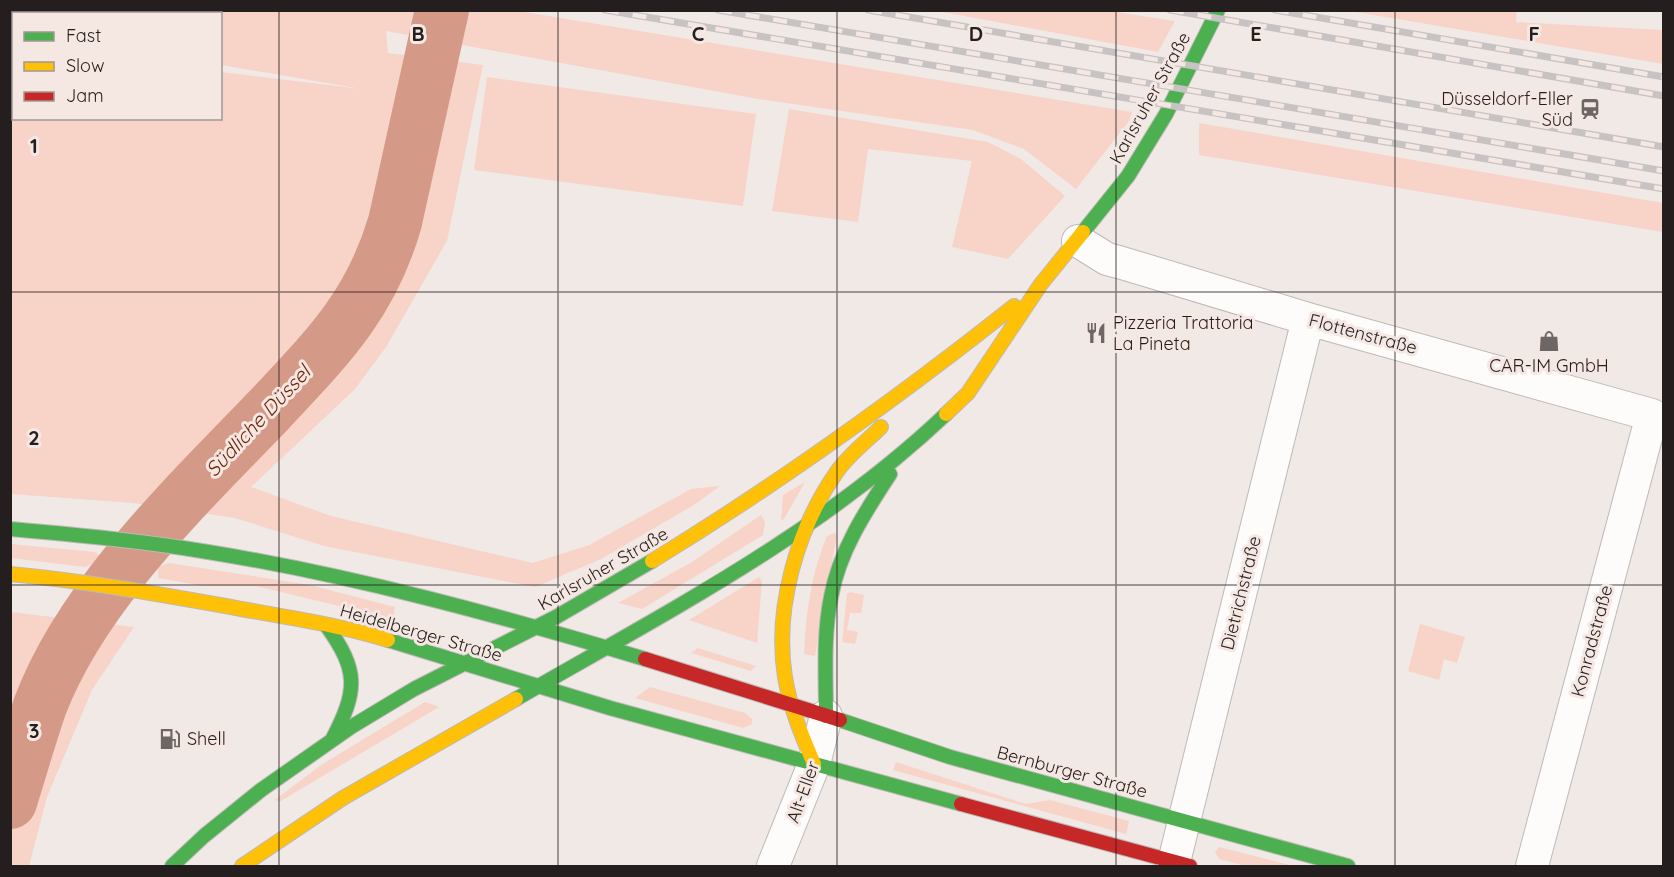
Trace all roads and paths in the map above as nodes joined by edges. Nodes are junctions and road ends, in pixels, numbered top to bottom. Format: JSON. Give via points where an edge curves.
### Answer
{"nodes":[{"id":1,"x":1218,"y":10,"type":"edge"},
{"id":2,"x":1078,"y":241,"type":"junction"},
{"id":3,"x":1041,"y":284,"type":"junction"},
{"id":4,"x":1308,"y":319,"type":"junction"},
{"id":5,"x":941,"y":365,"type":"junction"},
{"id":6,"x":1652,"y":415,"type":"joint"},
{"id":7,"x":904,"y":454,"type":"junction"},
{"id":8,"x":807,"y":526,"type":"junction"},
{"id":9,"x":10,"y":529,"type":"edge"},
{"id":10,"x":10,"y":574,"type":"edge"},
{"id":11,"x":326,"y":625,"type":"junction"},
{"id":12,"x":535,"y":629,"type":"junction"},
{"id":13,"x":603,"y":649,"type":"junction"},
{"id":14,"x":468,"y":663,"type":"junction"},
{"id":15,"x":537,"y":686,"type":"junction"},
{"id":16,"x":790,"y":704,"type":"junction"},
{"id":17,"x":826,"y":716,"type":"junction"},
{"id":18,"x":332,"y":740,"type":"junction"},
{"id":19,"x":814,"y":764,"type":"junction"},
{"id":20,"x":1187,"y":820,"type":"junction"},
{"id":21,"x":1179,"y":865,"type":"edge"},
{"id":22,"x":172,"y":867,"type":"edge"},
{"id":23,"x":242,"y":867,"type":"edge"},
{"id":24,"x":773,"y":867,"type":"edge"},
{"id":25,"x":1348,"y":867,"type":"edge"},
{"id":26,"x":1532,"y":867,"type":"edge"}],
"edges":[{"from":1,"to":2,"type":"main road","name":"Karlsruher Straße","via":[[1166,114],[1128,176]]},
{"from":2,"to":3,"type":"main road","name":"Karlsruher Straße"},
{"from":2,"to":4,"type":"street","name":"Flottenstraße","via":[[1107,259]]},
{"from":3,"to":5,"type":"main road","name":"Karlsruher Straße"},
{"from":3,"to":7,"type":"main road","name":"Karlsruher Straße","via":[[968,393]]},
{"from":4,"to":6,"type":"street","name":"Flottenstraße"},
{"from":4,"to":20,"type":"street","name":"Dietrichstraße"},
{"from":5,"to":8,"type":"main road","via":[[836,472]]},
{"from":5,"to":12,"type":"main road","name":"Karlsruher Straße","via":[[705,529]]},
{"from":6,"to":26,"type":"street","name":"Konradstraße"},
{"from":7,"to":8,"type":"main road","name":"Karlsruher Straße"},
{"from":7,"to":17,"type":"main road","via":[[866,511],[831,595]]},
{"from":8,"to":13,"type":"main road","name":"Karlsruher Straße"},
{"from":8,"to":16,"type":"main road","via":[[783,617],[783,656]]},
{"from":9,"to":12,"type":"main road","name":"Heidelberger Straße","via":[[109,538],[313,573]]},
{"from":10,"to":11,"type":"main road","name":"Heidelberger Straße","via":[[75,580]]},
{"from":11,"to":14,"type":"main road","name":"Heidelberger Straße"},
{"from":11,"to":18,"type":"main road","via":[[345,651],[353,671],[349,705]]},
{"from":12,"to":13,"type":"main road","name":"Heidelberger Straße"},
{"from":12,"to":14,"type":"main road","name":"Karlsruher Straße"},
{"from":13,"to":15,"type":"main road","name":"Karlsruher Straße"},
{"from":13,"to":16,"type":"main road","name":"Heidelberger Straße"},
{"from":14,"to":15,"type":"main road","name":"Heidelberger Straße"},
{"from":14,"to":18,"type":"main road","name":"Karlsruher Straße","via":[[415,689]]},
{"from":15,"to":19,"type":"main road","name":"Heidelberger Straße"},
{"from":15,"to":23,"type":"main road","name":"Karlsruher Straße","via":[[343,798]]},
{"from":16,"to":17,"type":"main road","name":"Bernburger Straße"},
{"from":16,"to":19,"type":"main road"},
{"from":17,"to":19,"type":"street","name":"Alt-Eller"},
{"from":17,"to":20,"type":"main road","name":"Bernburger Straße","via":[[972,764]]},
{"from":18,"to":22,"type":"main road","name":"Karlsruher Straße","via":[[222,819]]},
{"from":19,"to":21,"type":"main road"},
{"from":19,"to":24,"type":"street","name":"Alt-Eller"},
{"from":20,"to":21,"type":"street","name":"Dietrichstraße"},
{"from":20,"to":25,"type":"main road","name":"Bernburger Straße"}]}
